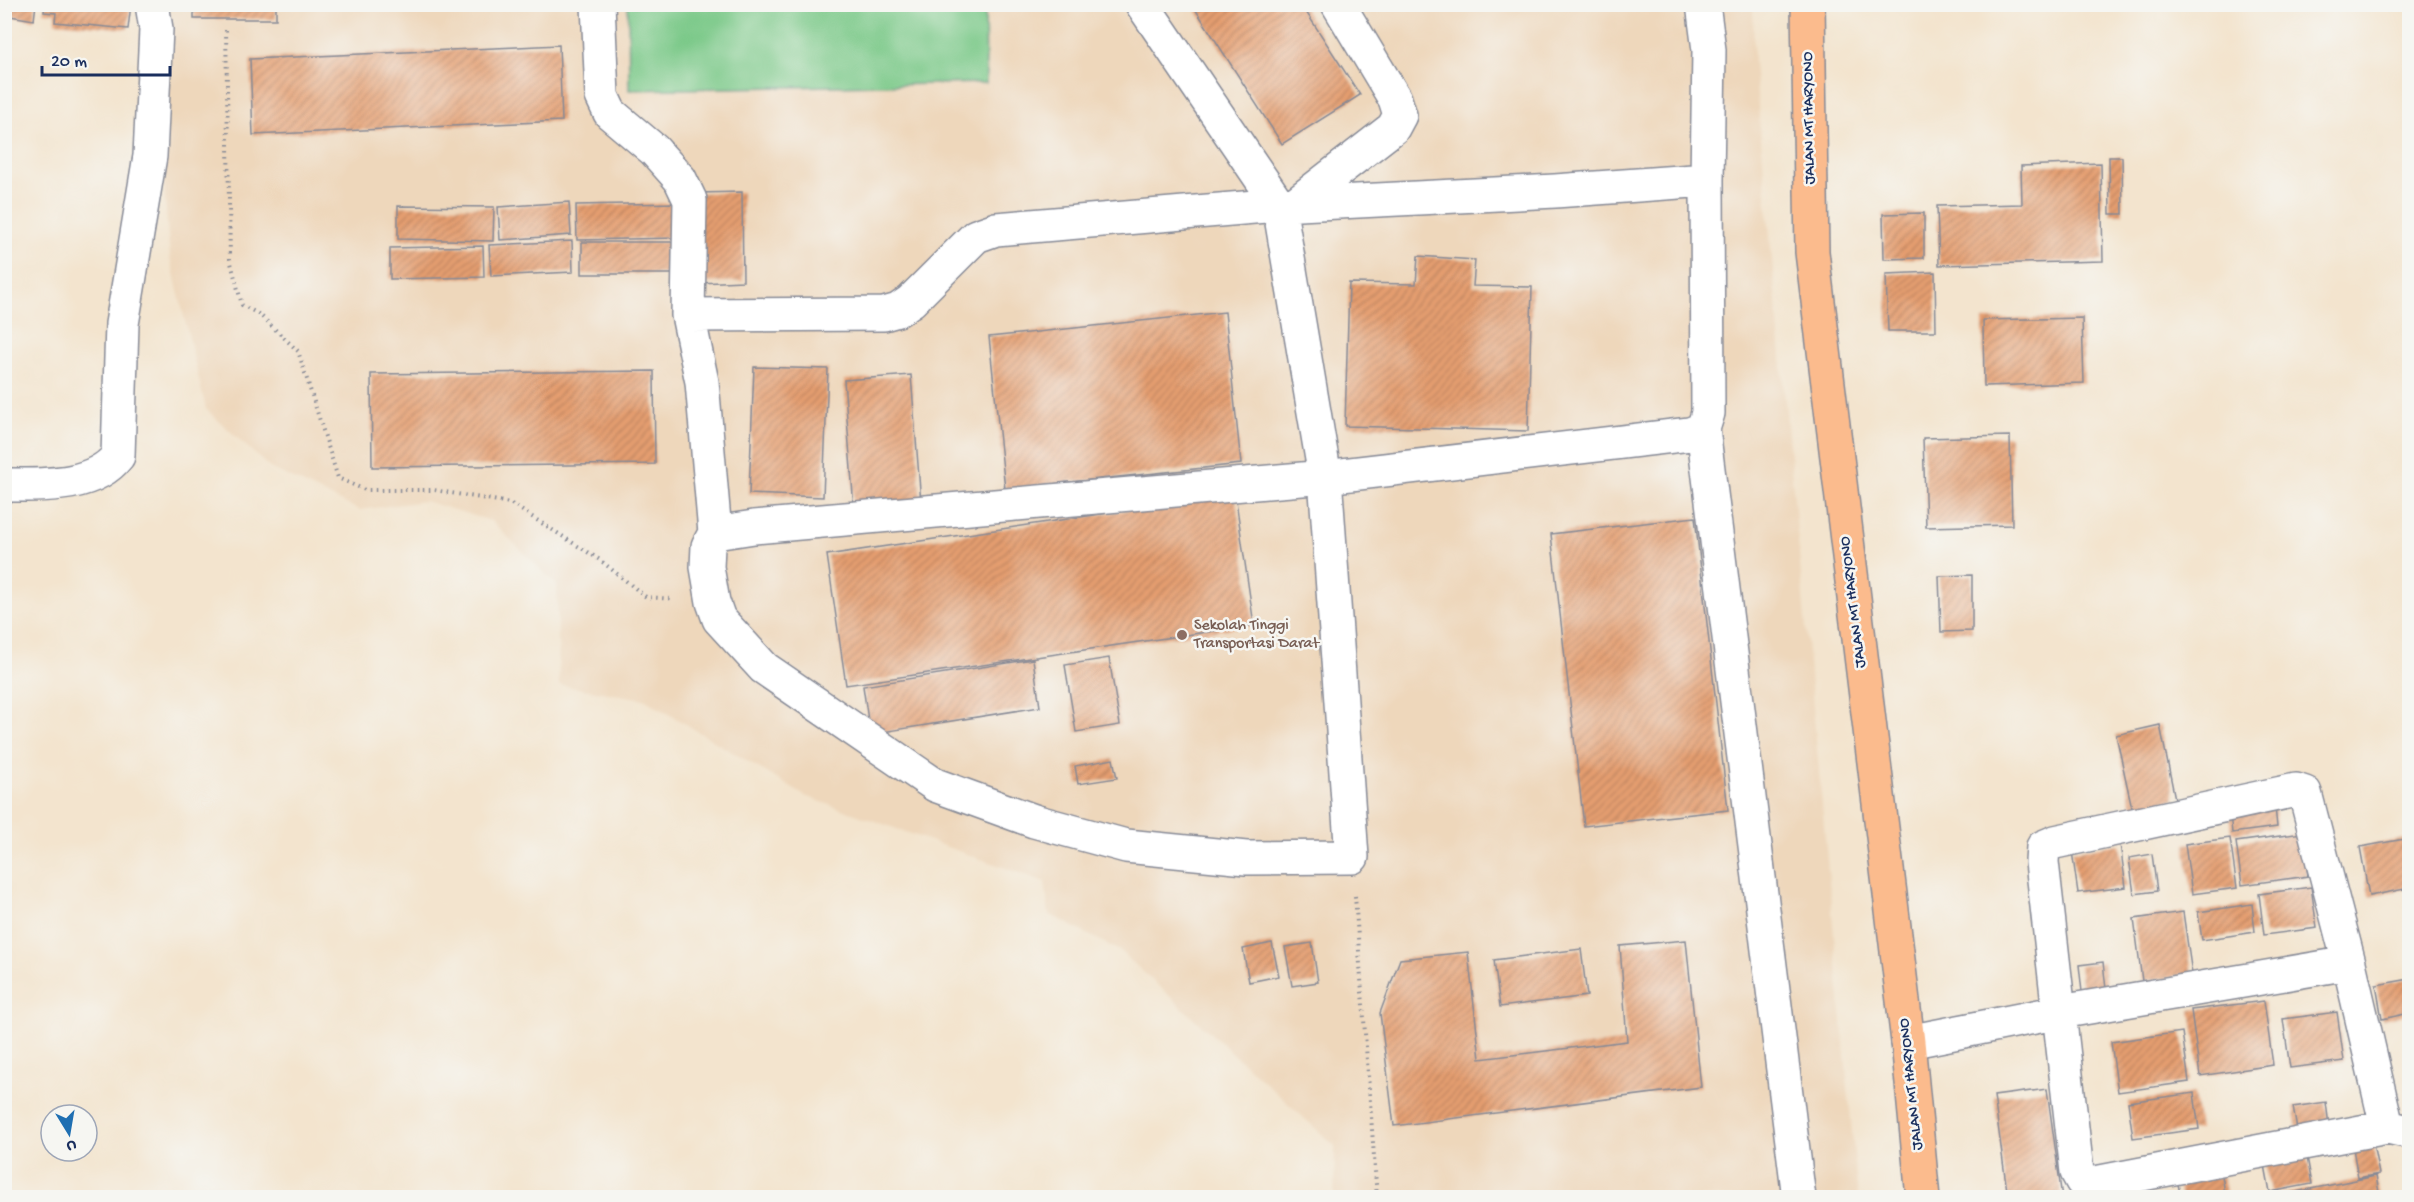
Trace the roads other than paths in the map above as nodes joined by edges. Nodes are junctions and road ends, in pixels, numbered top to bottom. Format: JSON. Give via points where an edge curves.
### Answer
{"nodes":[{"id":1,"x":152,"y":4,"type":"edge"},
{"id":2,"x":598,"y":4,"type":"edge"},
{"id":3,"x":1142,"y":4,"type":"edge"},
{"id":4,"x":1338,"y":4,"type":"edge"},
{"id":5,"x":1703,"y":4,"type":"edge"},
{"id":6,"x":1808,"y":4,"type":"edge"},
{"id":7,"x":1707,"y":180,"type":"junction"},
{"id":8,"x":1287,"y":205,"type":"junction"},
{"id":9,"x":688,"y":315,"type":"junction"},
{"id":10,"x":1703,"y":429,"type":"junction"},
{"id":11,"x":1325,"y":477,"type":"junction"},
{"id":12,"x":4,"y":485,"type":"edge"},
{"id":13,"x":715,"y":534,"type":"junction"},
{"id":14,"x":2349,"y":963,"type":"junction"},
{"id":15,"x":2060,"y":1012,"type":"junction"},
{"id":16,"x":1908,"y":1042,"type":"junction"},
{"id":17,"x":2398,"y":1129,"type":"edge"},
{"id":18,"x":1799,"y":1197,"type":"edge"},
{"id":19,"x":1923,"y":1197,"type":"edge"}],
"edges":[{"from":1,"to":12,"type":"street","via":[[156,29],[150,156],[122,324],[118,456],[100,474],[84,480]]},
{"from":2,"to":9,"type":"street","via":[[602,96],[610,113],[654,150],[680,179],[690,200]]},
{"from":3,"to":8,"type":"street"},
{"from":4,"to":8,"type":"street","via":[[1395,99],[1400,115],[1393,128]]},
{"from":5,"to":7,"type":"street","via":[[1709,50]]},
{"from":6,"to":16,"type":"main road","name":"JALAN MT HARYONO","via":[[1812,252]]},
{"from":7,"to":8,"type":"street"},
{"from":7,"to":10,"type":"street","via":[[1708,413]]},
{"from":8,"to":9,"type":"street","via":[[996,230],[976,236],[911,301],[884,314]]},
{"from":8,"to":11,"type":"street"},
{"from":9,"to":13,"type":"street","via":[[702,382]]},
{"from":10,"to":11,"type":"street","via":[[1690,434]]},
{"from":10,"to":18,"type":"street"},
{"from":11,"to":13,"type":"street","via":[[754,527]]},
{"from":11,"to":13,"type":"street","via":[[1352,857],[1246,858],[1126,846],[1034,821],[935,785],[764,668],[719,619],[707,567],[708,546]]},
{"from":14,"to":15,"type":"street"},
{"from":14,"to":15,"type":"street","via":[[2309,800],[2305,793],[2296,790],[2043,847]]},
{"from":14,"to":17,"type":"street"},
{"from":15,"to":16,"type":"street"},
{"from":15,"to":17,"type":"street","via":[[2077,1172],[2082,1181],[2090,1184]]},
{"from":16,"to":19,"type":"main road","name":"JALAN MT HARYONO"}]}
